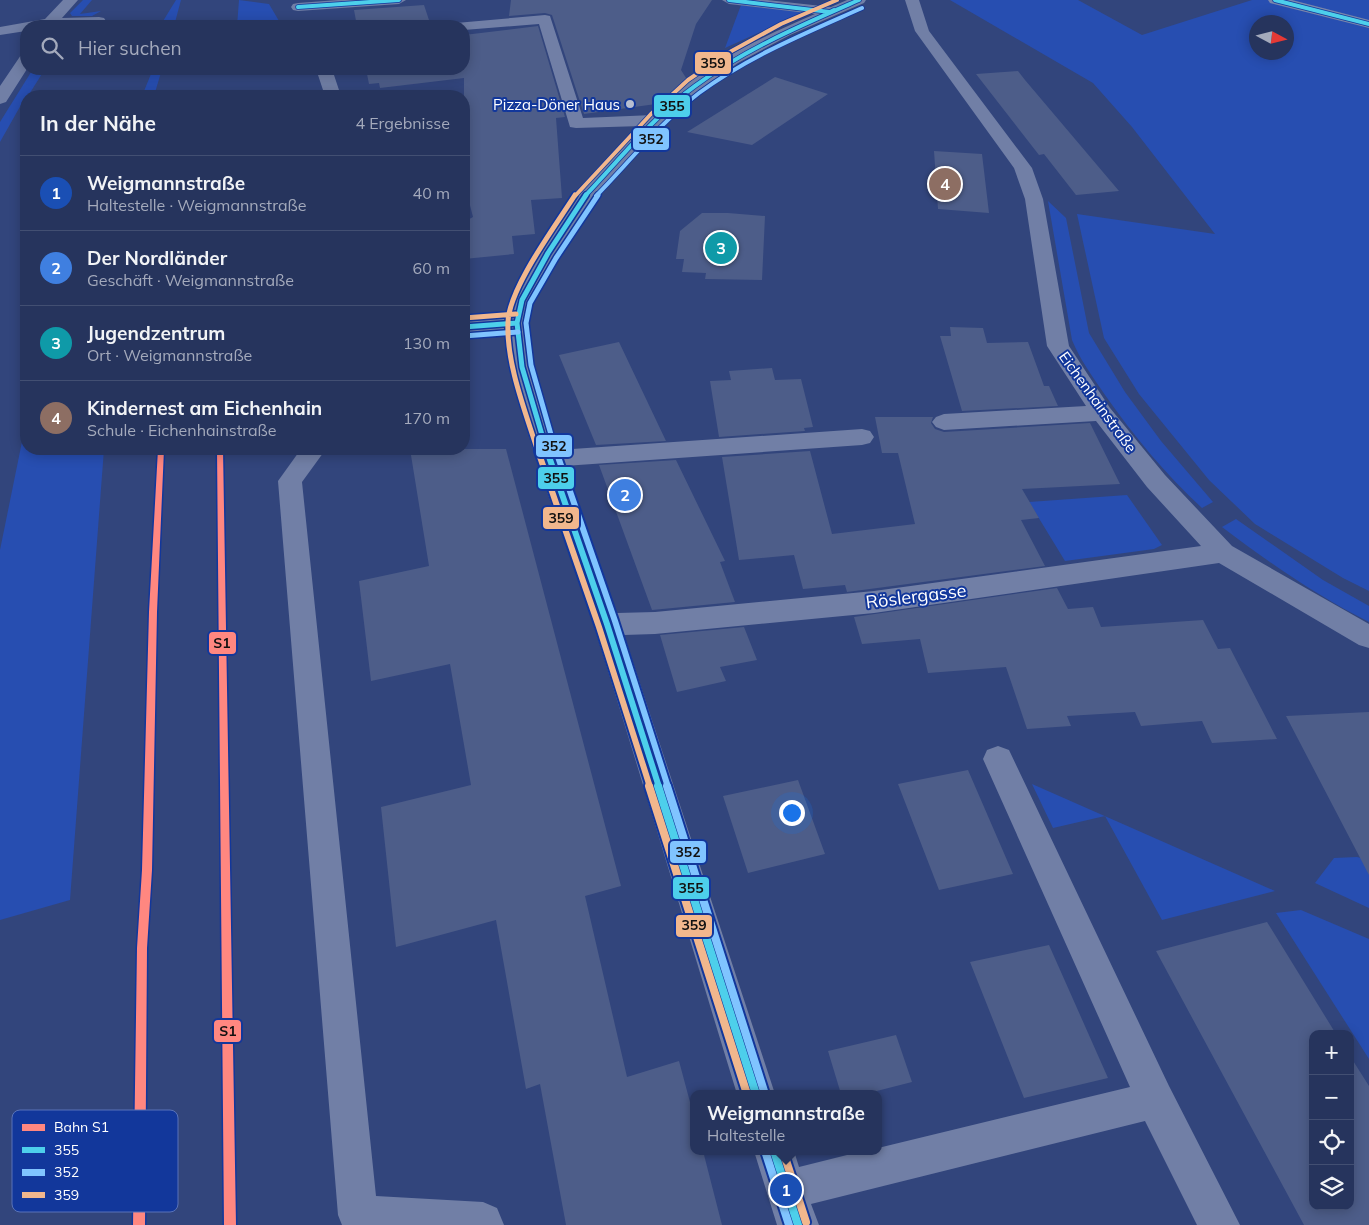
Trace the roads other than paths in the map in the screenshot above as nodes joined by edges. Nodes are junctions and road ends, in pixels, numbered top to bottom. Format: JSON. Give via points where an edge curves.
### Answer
{"nodes":[{"id":1,"x":71,"y":0,"type":"edge"},
{"id":2,"x":399,"y":0,"type":"edge"},
{"id":3,"x":730,"y":0,"type":"edge"},
{"id":4,"x":859,"y":0,"type":"edge"},
{"id":5,"x":912,"y":0,"type":"edge"},
{"id":6,"x":1275,"y":0,"type":"edge"},
{"id":7,"x":298,"y":9,"type":"edge"},
{"id":8,"x":830,"y":12,"type":"junction"},
{"id":9,"x":53,"y":20,"type":"edge"},
{"id":10,"x":1369,"y":24,"type":"edge"},
{"id":11,"x":470,"y":25,"type":"edge"},
{"id":12,"x":20,"y":27,"type":"edge"},
{"id":13,"x":0,"y":31,"type":"edge"},
{"id":14,"x":20,"y":67,"type":"edge"},
{"id":15,"x":326,"y":75,"type":"edge"},
{"id":16,"x":331,"y":90,"type":"edge"},
{"id":17,"x":0,"y":99,"type":"edge"},
{"id":18,"x":657,"y":120,"type":"junction"},
{"id":19,"x":517,"y":323,"type":"junction"},
{"id":20,"x":470,"y":327,"type":"edge"},
{"id":21,"x":1102,"y":413,"type":"junction"},
{"id":22,"x":944,"y":422,"type":"dead end"},
{"id":23,"x":862,"y":437,"type":"dead end"},
{"id":24,"x":310,"y":455,"type":"edge"},
{"id":25,"x":549,"y":459,"type":"junction"},
{"id":26,"x":1224,"y":553,"type":"junction"},
{"id":27,"x":607,"y":624,"type":"junction"},
{"id":28,"x":1369,"y":637,"type":"edge"},
{"id":29,"x":998,"y":759,"type":"dead end"},
{"id":30,"x":755,"y":1090,"type":"edge"},
{"id":31,"x":1155,"y":1100,"type":"junction"},
{"id":32,"x":775,"y":1155,"type":"edge"},
{"id":33,"x":792,"y":1208,"type":"edge"},
{"id":34,"x":484,"y":1225,"type":"edge"},
{"id":35,"x":1220,"y":1225,"type":"edge"}],
"edges":[{"from":1,"to":9,"type":"street"},
{"from":2,"to":7,"type":"street"},
{"from":3,"to":8,"type":"street"},
{"from":4,"to":8,"type":"street"},
{"from":5,"to":21,"type":"street","name":"Eichenhainstraße","via":[[922,31],[1023,168],[1034,199],[1058,346]]},
{"from":6,"to":10,"type":"main road"},
{"from":8,"to":18,"type":"street","via":[[733,60],[693,88]]},
{"from":11,"to":18,"type":"street","via":[[546,19],[576,123]]},
{"from":12,"to":13,"type":"street"},
{"from":14,"to":17,"type":"street"},
{"from":15,"to":16,"type":"street"},
{"from":18,"to":19,"type":"street","via":[[585,196],[522,300]]},
{"from":19,"to":20,"type":"street"},
{"from":19,"to":25,"type":"street","via":[[522,367]]},
{"from":21,"to":22,"type":"street"},
{"from":21,"to":26,"type":"street","name":"Eichenhainstraße","via":[[1156,481]]},
{"from":23,"to":25,"type":"street"},
{"from":24,"to":34,"type":"street","via":[[290,481],[358,1215],[483,1222]]},
{"from":25,"to":27,"type":"street"},
{"from":26,"to":27,"type":"street","name":"Röslergasse","via":[[874,602],[655,623]]},
{"from":26,"to":28,"type":"street","name":"Eichenhainstraße"},
{"from":27,"to":30,"type":"street"},
{"from":29,"to":31,"type":"street"},
{"from":31,"to":33,"type":"street"},
{"from":31,"to":35,"type":"street"},
{"from":32,"to":33,"type":"street"}]}
